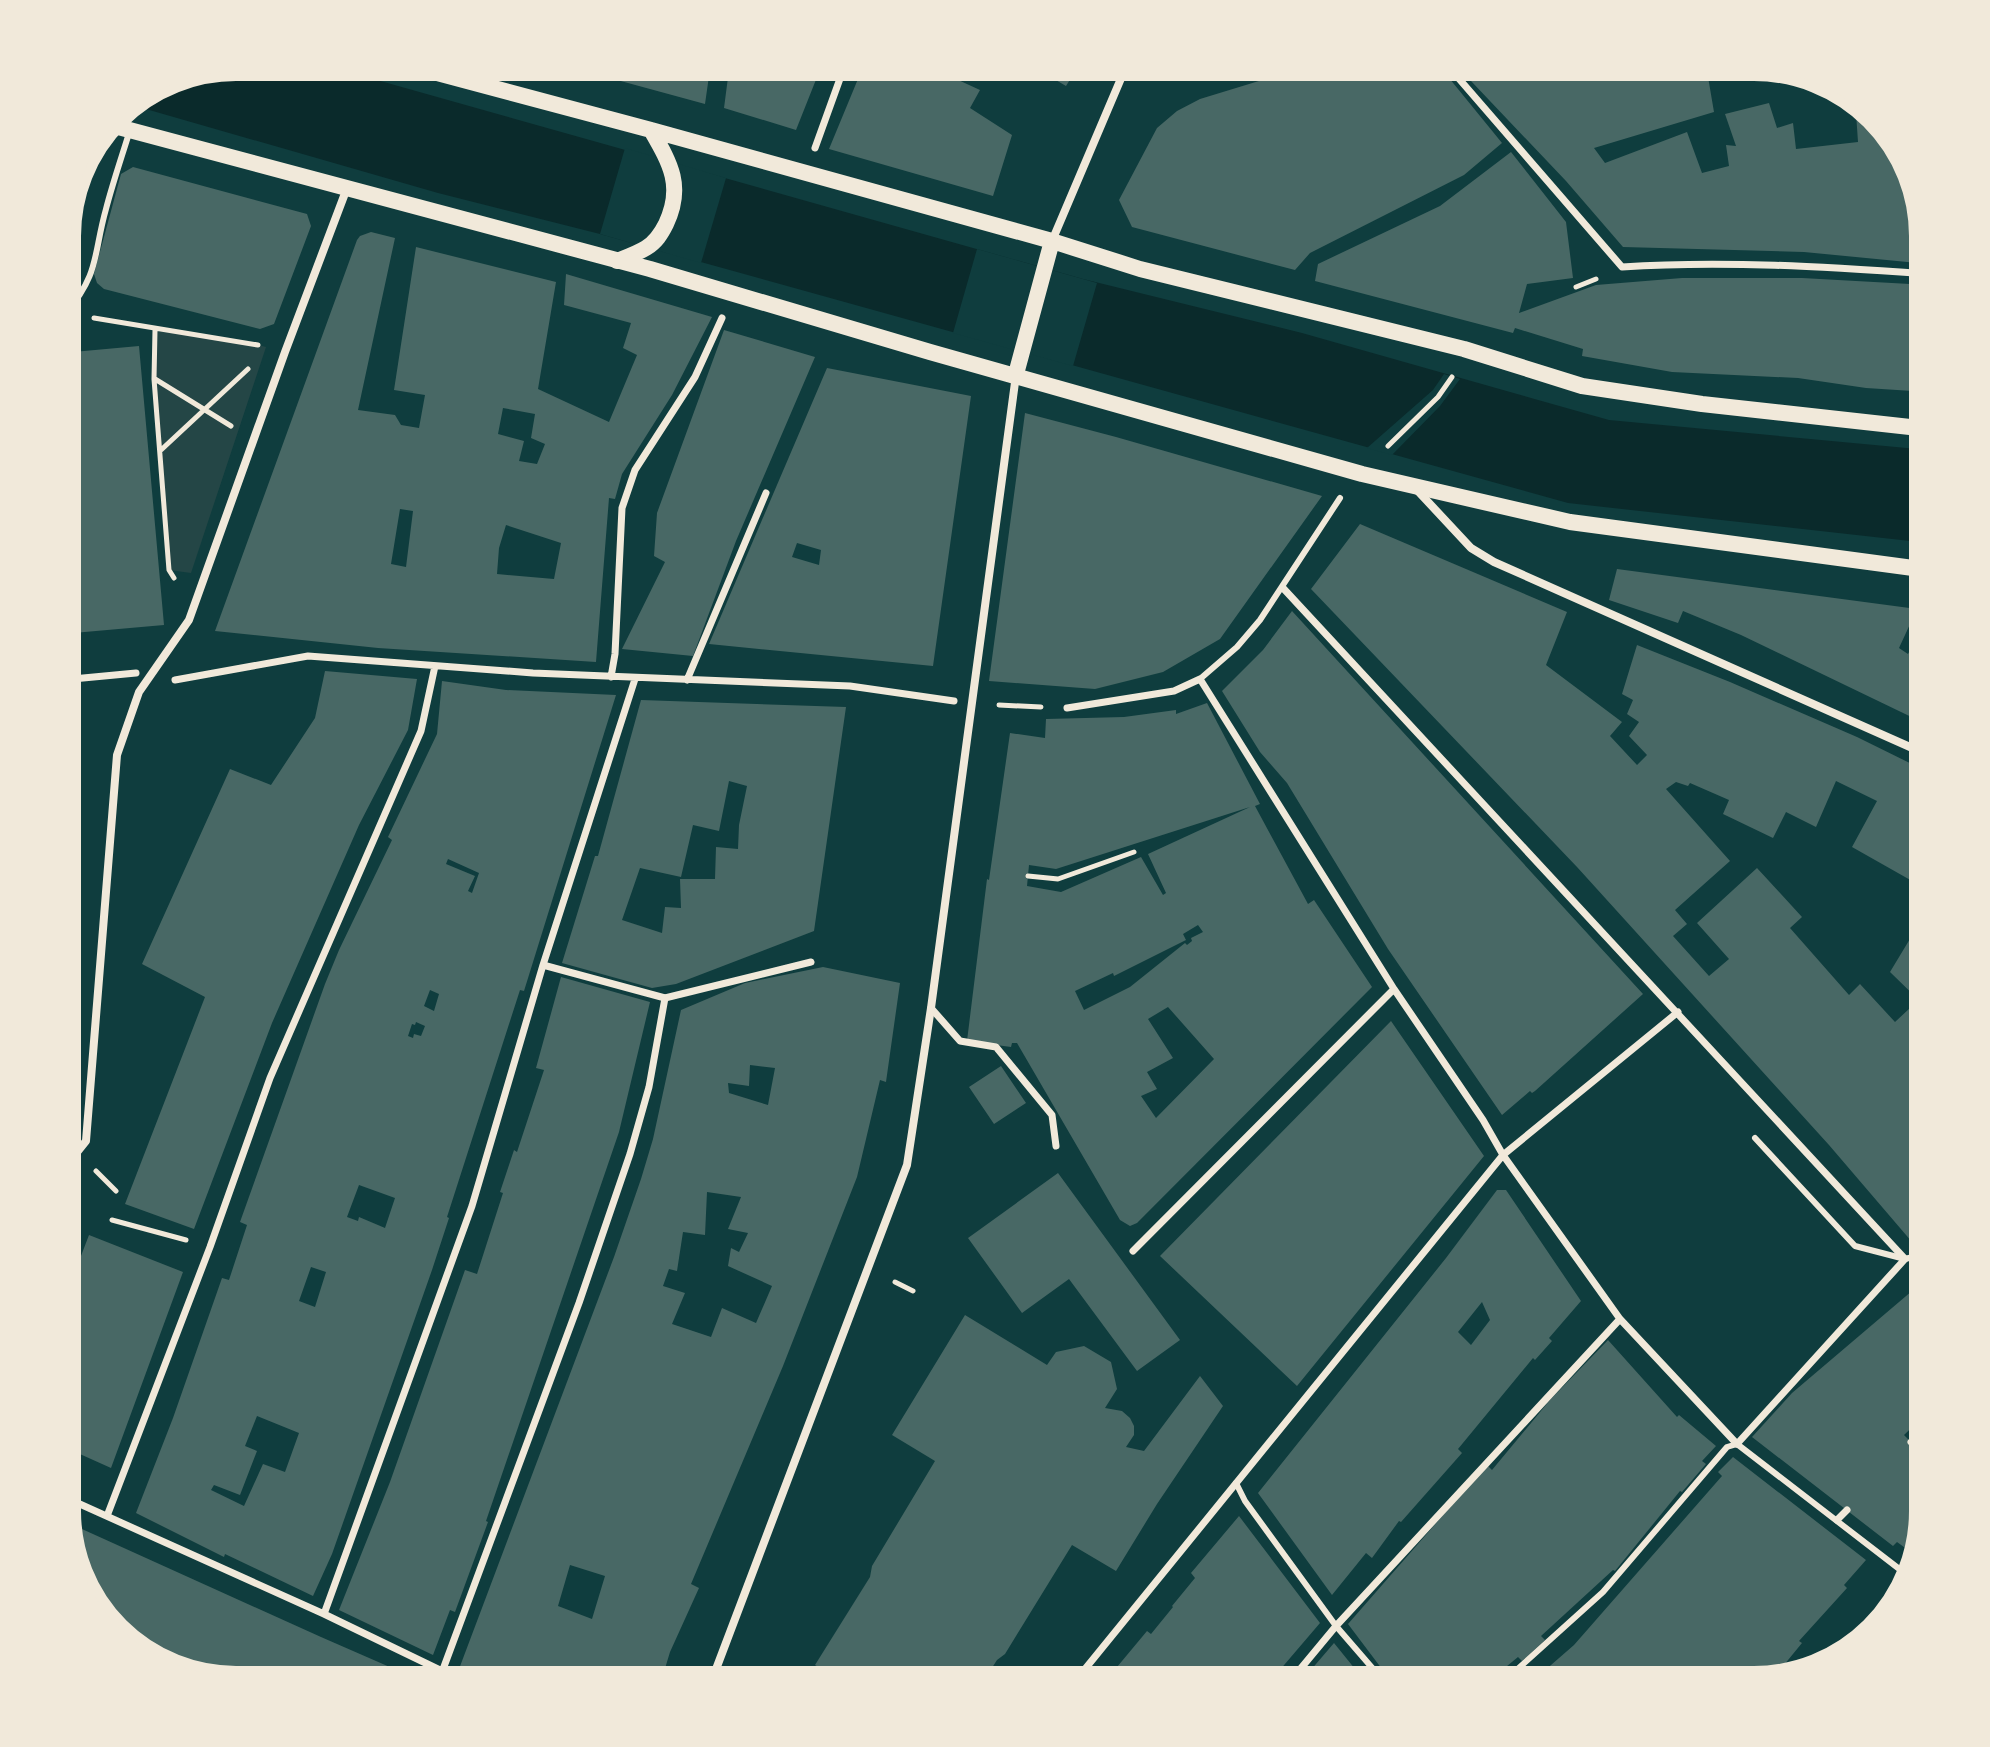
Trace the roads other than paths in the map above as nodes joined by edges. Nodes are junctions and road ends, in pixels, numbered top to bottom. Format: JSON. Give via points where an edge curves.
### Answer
{"nodes":[{"id":1,"x":447,"y":76,"type":"edge"},
{"id":2,"x":463,"y":76,"type":"edge"},
{"id":3,"x":841,"y":76,"type":"edge"},
{"id":4,"x":1125,"y":76,"type":"edge"},
{"id":5,"x":1457,"y":76,"type":"edge"},
{"id":6,"x":1122,"y":77,"type":"joint"},
{"id":7,"x":462,"y":80,"type":"junction"},
{"id":8,"x":119,"y":127,"type":"edge"},
{"id":9,"x":130,"y":130,"type":"junction"},
{"id":10,"x":651,"y":130,"type":"junction"},
{"id":11,"x":815,"y":148,"type":"dead end"},
{"id":12,"x":347,"y":188,"type":"junction"},
{"id":13,"x":1052,"y":241,"type":"junction"},
{"id":14,"x":617,"y":261,"type":"junction"},
{"id":15,"x":1914,"y":273,"type":"edge"},
{"id":16,"x":76,"y":300,"type":"edge"},
{"id":17,"x":722,"y":318,"type":"dead end"},
{"id":18,"x":1016,"y":374,"type":"junction"},
{"id":19,"x":1914,"y":427,"type":"edge"},
{"id":20,"x":1410,"y":483,"type":"junction"},
{"id":21,"x":766,"y":493,"type":"dead end"},
{"id":22,"x":1340,"y":498,"type":"dead end"},
{"id":23,"x":1914,"y":568,"type":"edge"},
{"id":24,"x":1283,"y":588,"type":"junction"},
{"id":25,"x":435,"y":666,"type":"junction"},
{"id":26,"x":136,"y":673,"type":"dead end"},
{"id":27,"x":611,"y":677,"type":"junction"},
{"id":28,"x":76,"y":679,"type":"edge"},
{"id":29,"x":635,"y":679,"type":"junction"},
{"id":30,"x":1200,"y":679,"type":"junction"},
{"id":31,"x":175,"y":680,"type":"dead end"},
{"id":32,"x":687,"y":680,"type":"junction"},
{"id":33,"x":954,"y":701,"type":"dead end"},
{"id":34,"x":1067,"y":708,"type":"road end"},
{"id":35,"x":1914,"y":749,"type":"edge"},
{"id":36,"x":811,"y":962,"type":"dead end"},
{"id":37,"x":543,"y":965,"type":"junction"},
{"id":38,"x":1394,"y":989,"type":"junction"},
{"id":39,"x":665,"y":998,"type":"junction"},
{"id":40,"x":931,"y":1008,"type":"junction"},
{"id":41,"x":1678,"y":1012,"type":"junction"},
{"id":42,"x":1755,"y":1138,"type":"dead end"},
{"id":43,"x":1056,"y":1146,"type":"dead end"},
{"id":44,"x":76,"y":1152,"type":"edge"},
{"id":45,"x":1503,"y":1155,"type":"junction"},
{"id":46,"x":1133,"y":1251,"type":"dead end"},
{"id":47,"x":1914,"y":1257,"type":"edge"},
{"id":48,"x":1905,"y":1259,"type":"junction"},
{"id":49,"x":1620,"y":1319,"type":"junction"},
{"id":50,"x":1914,"y":1439,"type":"edge"},
{"id":51,"x":1911,"y":1442,"type":"dead end"},
{"id":52,"x":1737,"y":1444,"type":"junction"},
{"id":53,"x":1236,"y":1483,"type":"junction"},
{"id":54,"x":76,"y":1502,"type":"edge"},
{"id":55,"x":1847,"y":1510,"type":"dead end"},
{"id":56,"x":107,"y":1516,"type":"junction"},
{"id":57,"x":1837,"y":1520,"type":"junction"},
{"id":58,"x":1903,"y":1570,"type":"edge"},
{"id":59,"x":1877,"y":1613,"type":"edge"},
{"id":60,"x":324,"y":1614,"type":"junction"},
{"id":61,"x":1336,"y":1626,"type":"junction"},
{"id":62,"x":1856,"y":1634,"type":"edge"},
{"id":63,"x":440,"y":1671,"type":"edge"},
{"id":64,"x":442,"y":1671,"type":"edge"},
{"id":65,"x":715,"y":1671,"type":"edge"},
{"id":66,"x":1083,"y":1671,"type":"edge"},
{"id":67,"x":1299,"y":1671,"type":"edge"},
{"id":68,"x":1375,"y":1671,"type":"edge"},
{"id":69,"x":1516,"y":1671,"type":"edge"}],
"edges":[{"from":1,"to":7,"type":"main road"},
{"from":2,"to":7,"type":"street"},
{"from":3,"to":11,"type":"street"},
{"from":4,"to":6,"type":"street"},
{"from":5,"to":15,"type":"street","via":[[1622,267],[1688,263]]},
{"from":6,"to":13,"type":"street"},
{"from":7,"to":10,"type":"main road"},
{"from":8,"to":9,"type":"main road"},
{"from":9,"to":12,"type":"main road"},
{"from":9,"to":16,"type":"lane","via":[[105,211],[94,270]]},
{"from":10,"to":13,"type":"main road"},
{"from":10,"to":14,"type":"main road","via":[[676,188],[675,205],[660,236]]},
{"from":12,"to":14,"type":"main road"},
{"from":12,"to":44,"type":"street","via":[[189,620],[139,692],[117,755],[86,1141]]},
{"from":13,"to":18,"type":"main road"},
{"from":13,"to":19,"type":"main road","via":[[1140,269],[1464,349],[1582,386]]},
{"from":14,"to":18,"type":"main road"},
{"from":17,"to":27,"type":"street","via":[[695,377],[635,470],[622,508]]},
{"from":18,"to":20,"type":"main road","via":[[1362,474]]},
{"from":18,"to":40,"type":"street"},
{"from":20,"to":23,"type":"main road","via":[[1570,522]]},
{"from":20,"to":35,"type":"street","via":[[1471,548],[1494,562]]},
{"from":21,"to":32,"type":"street"},
{"from":22,"to":24,"type":"lane"},
{"from":24,"to":30,"type":"lane","via":[[1237,647]]},
{"from":24,"to":41,"type":"street"},
{"from":25,"to":27,"type":"street"},
{"from":25,"to":31,"type":"street","via":[[308,656]]},
{"from":25,"to":56,"type":"street","via":[[421,731],[270,1078]]},
{"from":26,"to":28,"type":"street"},
{"from":27,"to":29,"type":"street"},
{"from":29,"to":32,"type":"street"},
{"from":29,"to":37,"type":"street"},
{"from":30,"to":34,"type":"street","via":[[1174,691]]},
{"from":30,"to":38,"type":"street"},
{"from":32,"to":33,"type":"street","via":[[850,686]]},
{"from":36,"to":39,"type":"street"},
{"from":37,"to":39,"type":"street"},
{"from":37,"to":60,"type":"street","via":[[472,1206]]},
{"from":38,"to":45,"type":"street"},
{"from":38,"to":46,"type":"street"},
{"from":39,"to":64,"type":"street","via":[[630,1154]]},
{"from":40,"to":43,"type":"street","via":[[960,1041],[996,1047],[1052,1115]]},
{"from":40,"to":65,"type":"street","via":[[907,1165]]},
{"from":41,"to":45,"type":"street"},
{"from":41,"to":48,"type":"street"},
{"from":42,"to":48,"type":"lane","via":[[1855,1246]]},
{"from":45,"to":49,"type":"street"},
{"from":45,"to":53,"type":"street"},
{"from":47,"to":48,"type":"lane"},
{"from":48,"to":52,"type":"street"},
{"from":49,"to":52,"type":"street"},
{"from":49,"to":61,"type":"street"},
{"from":50,"to":51,"type":"street"},
{"from":52,"to":57,"type":"lane"},
{"from":52,"to":69,"type":"lane","via":[[1727,1447],[1603,1592]]},
{"from":53,"to":61,"type":"lane"},
{"from":53,"to":66,"type":"street"},
{"from":54,"to":56,"type":"street"},
{"from":55,"to":57,"type":"street"},
{"from":56,"to":60,"type":"street"},
{"from":57,"to":58,"type":"lane"},
{"from":59,"to":62,"type":"lane"},
{"from":60,"to":63,"type":"street"},
{"from":61,"to":67,"type":"street"},
{"from":61,"to":68,"type":"lane"}]}
